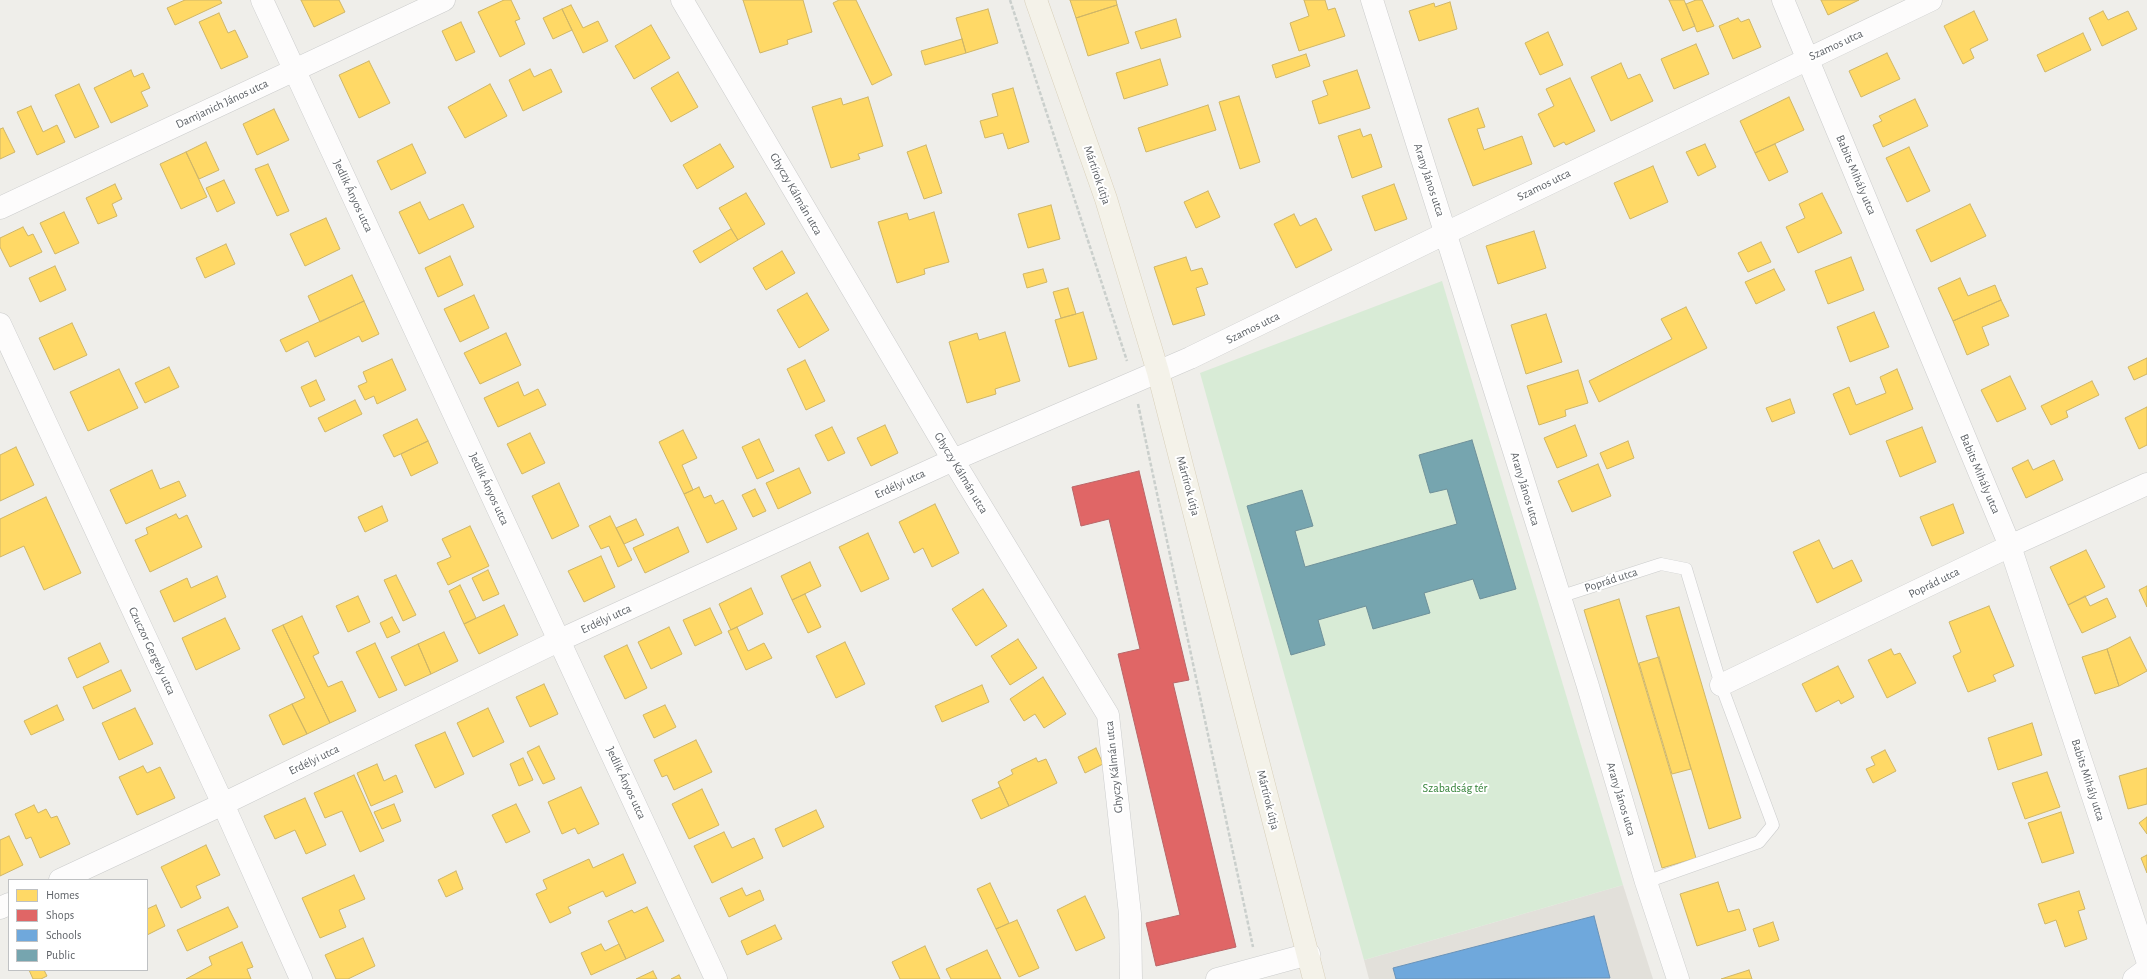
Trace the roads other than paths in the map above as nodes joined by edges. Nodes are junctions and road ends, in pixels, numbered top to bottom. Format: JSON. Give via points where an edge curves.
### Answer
{"nodes":[{"id":1,"x":262,"y":0,"type":"edge"},
{"id":2,"x":444,"y":0,"type":"edge"},
{"id":3,"x":682,"y":0,"type":"edge"},
{"id":4,"x":1036,"y":0,"type":"edge"},
{"id":5,"x":1372,"y":0,"type":"edge"},
{"id":6,"x":1783,"y":0,"type":"edge"},
{"id":7,"x":1931,"y":0,"type":"edge"},
{"id":8,"x":1807,"y":59,"type":"junction"},
{"id":9,"x":294,"y":70,"type":"junction"},
{"id":10,"x":0,"y":208,"type":"edge"},
{"id":11,"x":1446,"y":233,"type":"junction"},
{"id":12,"x":0,"y":324,"type":"edge"},
{"id":13,"x":1158,"y":372,"type":"junction"},
{"id":14,"x":953,"y":460,"type":"junction"},
{"id":15,"x":2147,"y":484,"type":"edge"},
{"id":16,"x":2010,"y":546,"type":"junction"},
{"id":17,"x":1559,"y":597,"type":"junction"},
{"id":18,"x":560,"y":640,"type":"junction"},
{"id":19,"x":1721,"y":685,"type":"junction"},
{"id":20,"x":223,"y":804,"type":"junction"},
{"id":21,"x":62,"y":879,"type":"edge"},
{"id":22,"x":1646,"y":882,"type":"junction"},
{"id":23,"x":1309,"y":954,"type":"junction"},
{"id":24,"x":2147,"y":960,"type":"edge"},
{"id":25,"x":2147,"y":969,"type":"edge"},
{"id":26,"x":301,"y":979,"type":"edge"},
{"id":27,"x":716,"y":979,"type":"edge"},
{"id":28,"x":1131,"y":979,"type":"edge"},
{"id":29,"x":1217,"y":979,"type":"edge"},
{"id":30,"x":1314,"y":979,"type":"edge"},
{"id":31,"x":1678,"y":979,"type":"edge"},
{"id":32,"x":2134,"y":979,"type":"edge"}],
"edges":[{"from":1,"to":9,"type":"street","name":"Jedlik Ányos utca"},
{"from":2,"to":9,"type":"street","name":"Damjanich János utca"},
{"from":3,"to":14,"type":"street","name":"Ghyczy Kálmán utca"},
{"from":4,"to":13,"type":"main road","name":"Mártírok útja","via":[[1106,200]]},
{"from":5,"to":11,"type":"street","name":"Arany János utca"},
{"from":6,"to":8,"type":"street","name":"Babits Mihály utca"},
{"from":7,"to":8,"type":"street","name":"Szamos utca"},
{"from":8,"to":11,"type":"street","name":"Szamos utca"},
{"from":8,"to":16,"type":"street","name":"Babits Mihály utca"},
{"from":9,"to":10,"type":"street","name":"Damjanich János utca"},
{"from":9,"to":18,"type":"street","name":"Jedlik Ányos utca"},
{"from":11,"to":13,"type":"street","name":"Szamos utca"},
{"from":11,"to":17,"type":"street","name":"Arany János utca"},
{"from":12,"to":20,"type":"street","name":"Czuczor Gergely utca"},
{"from":13,"to":14,"type":"street","name":"Erdélyi utca"},
{"from":13,"to":23,"type":"main road","name":"Mártírok útja"},
{"from":14,"to":18,"type":"street","name":"Erdélyi utca"},
{"from":14,"to":28,"type":"street","name":"Ghyczy Kálmán utca","via":[[1108,715],[1130,914]]},
{"from":15,"to":16,"type":"street","name":"Poprád utca"},
{"from":16,"to":19,"type":"street","name":"Poprád utca"},
{"from":16,"to":24,"type":"street","name":"Babits Mihály utca"},
{"from":17,"to":19,"type":"lane","name":"Poprád utca","via":[[1661,564],[1686,569]]},
{"from":17,"to":22,"type":"street","name":"Arany János utca"},
{"from":18,"to":20,"type":"street","name":"Erdélyi utca"},
{"from":18,"to":27,"type":"street","name":"Jedlik Ányos utca"},
{"from":19,"to":22,"type":"lane","via":[[1773,825],[1759,842]]},
{"from":20,"to":21,"type":"street","name":"Erdélyi utca"},
{"from":20,"to":26,"type":"street","name":"Czuczor Gergely utca"},
{"from":22,"to":31,"type":"street","name":"Arany János utca"},
{"from":23,"to":29,"type":"street"},
{"from":23,"to":30,"type":"main road","name":"Mártírok útja"},
{"from":25,"to":32,"type":"street"}]}
